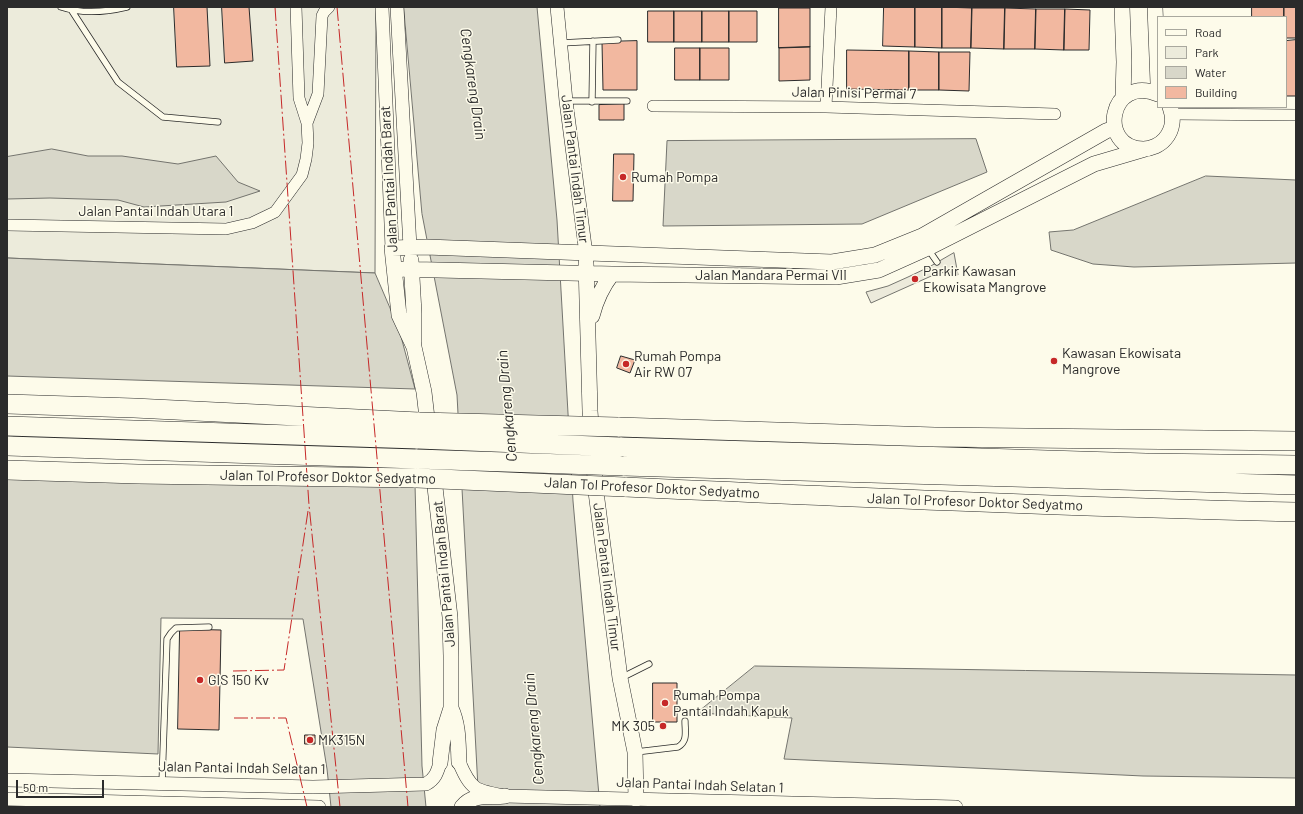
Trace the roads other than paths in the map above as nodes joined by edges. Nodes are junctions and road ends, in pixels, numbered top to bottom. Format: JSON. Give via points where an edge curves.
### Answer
{"nodes":[{"id":1,"x":61,"y":7,"type":"edge"},
{"id":2,"x":127,"y":7,"type":"edge"},
{"id":3,"x":296,"y":7,"type":"edge"},
{"id":4,"x":329,"y":7,"type":"edge"},
{"id":5,"x":382,"y":7,"type":"edge"},
{"id":6,"x":397,"y":7,"type":"edge"},
{"id":7,"x":557,"y":7,"type":"edge"},
{"id":8,"x":831,"y":7,"type":"edge"},
{"id":9,"x":1122,"y":7,"type":"edge"},
{"id":10,"x":1155,"y":7,"type":"edge"},
{"id":11,"x":72,"y":11,"type":"junction"},
{"id":12,"x":618,"y":40,"type":"dead end"},
{"id":13,"x":593,"y":41,"type":"junction"},
{"id":14,"x":561,"y":43,"type":"junction"},
{"id":15,"x":1157,"y":58,"type":"edge"},
{"id":16,"x":1157,"y":94,"type":"edge"},
{"id":17,"x":1123,"y":97,"type":"junction"},
{"id":18,"x":566,"y":101,"type":"junction"},
{"id":19,"x":627,"y":101,"type":"dead end"},
{"id":20,"x":592,"y":102,"type":"junction"},
{"id":21,"x":653,"y":106,"type":"dead end"},
{"id":22,"x":826,"y":107,"type":"junction"},
{"id":23,"x":1171,"y":110,"type":"edge"},
{"id":24,"x":1055,"y":114,"type":"dead end"},
{"id":25,"x":1296,"y":115,"type":"edge"},
{"id":26,"x":218,"y":122,"type":"dead end"},
{"id":27,"x":307,"y":123,"type":"junction"},
{"id":28,"x":1114,"y":128,"type":"junction"},
{"id":29,"x":1145,"y":149,"type":"junction"},
{"id":30,"x":7,"y":225,"type":"edge"},
{"id":31,"x":410,"y":247,"type":"junction"},
{"id":32,"x":392,"y":248,"type":"junction"},
{"id":33,"x":928,"y":248,"type":"junction"},
{"id":34,"x":586,"y":254,"type":"junction"},
{"id":35,"x":937,"y":262,"type":"dead end"},
{"id":36,"x":412,"y":268,"type":"junction"},
{"id":37,"x":394,"y":269,"type":"junction"},
{"id":38,"x":587,"y":273,"type":"junction"},
{"id":39,"x":612,"y":274,"type":"junction"},
{"id":40,"x":588,"y":330,"type":"junction"},
{"id":41,"x":414,"y":347,"type":"junction"},
{"id":42,"x":7,"y":404,"type":"edge"},
{"id":43,"x":7,"y":426,"type":"edge"},
{"id":44,"x":419,"y":430,"type":"junction"},
{"id":45,"x":1296,"y":441,"type":"edge"},
{"id":46,"x":7,"y":446,"type":"edge"},
{"id":47,"x":1296,"y":465,"type":"edge"},
{"id":48,"x":7,"y":470,"type":"edge"},
{"id":49,"x":1296,"y":485,"type":"edge"},
{"id":50,"x":1296,"y":512,"type":"edge"},
{"id":51,"x":209,"y":628,"type":"dead end"},
{"id":52,"x":649,"y":664,"type":"dead end"},
{"id":53,"x":620,"y":678,"type":"junction"},
{"id":54,"x":451,"y":708,"type":"junction"},
{"id":55,"x":685,"y":721,"type":"dead end"},
{"id":56,"x":635,"y":752,"type":"junction"},
{"id":57,"x":459,"y":762,"type":"joint"},
{"id":58,"x":440,"y":763,"type":"joint"},
{"id":59,"x":7,"y":780,"type":"edge"},
{"id":60,"x":162,"y":783,"type":"junction"},
{"id":61,"x":475,"y":793,"type":"junction"},
{"id":62,"x":505,"y":796,"type":"joint"},
{"id":63,"x":7,"y":799,"type":"edge"},
{"id":64,"x":641,"y":803,"type":"edge"},
{"id":65,"x":312,"y":807,"type":"edge"},
{"id":66,"x":319,"y":807,"type":"edge"},
{"id":67,"x":462,"y":807,"type":"edge"},
{"id":68,"x":956,"y":807,"type":"edge"}],
"edges":[{"from":1,"to":11,"type":"lane"},
{"from":2,"to":11,"type":"lane","via":[[109,11]]},
{"from":3,"to":27,"type":"street","name":"Jalan Pantai Indah Utara 1","via":[[299,98]]},
{"from":4,"to":27,"type":"street","name":"Jalan Pantai Indah Utara 1","via":[[322,16],[318,94]]},
{"from":5,"to":32,"type":"street","name":"Jalan Pantai Indah Barat"},
{"from":6,"to":31,"type":"street","name":"Jalan Pantai Indah Barat"},
{"from":7,"to":14,"type":"street","name":"Jalan Pantai Indah Timur"},
{"from":8,"to":22,"type":"street"},
{"from":9,"to":17,"type":"main road"},
{"from":10,"to":15,"type":"main road"},
{"from":11,"to":26,"type":"lane","via":[[118,82],[163,117]]},
{"from":12,"to":13,"type":"lane"},
{"from":13,"to":14,"type":"lane"},
{"from":13,"to":20,"type":"lane"},
{"from":14,"to":18,"type":"street","name":"Jalan Pantai Indah Timur"},
{"from":16,"to":17,"type":"main road","via":[[1150,90],[1140,90]]},
{"from":17,"to":28,"type":"main road","via":[[1116,107]]},
{"from":18,"to":20,"type":"lane"},
{"from":18,"to":34,"type":"street","name":"Jalan Pantai Indah Timur"},
{"from":19,"to":20,"type":"lane"},
{"from":21,"to":22,"type":"street","name":"Jalan Pinisi Permai 7"},
{"from":22,"to":24,"type":"street","name":"Jalan Pinisi Permai 7"},
{"from":23,"to":25,"type":"street"},
{"from":23,"to":29,"type":"main road","name":"Jalan Mandara Permai VII","via":[[1172,125],[1169,134],[1162,142]]},
{"from":27,"to":30,"type":"street","name":"Jalan Pantai Indah Utara 1","via":[[308,143],[302,175],[276,212],[252,223],[226,229]]},
{"from":28,"to":29,"type":"main road","via":[[1123,141]]},
{"from":28,"to":34,"type":"main road","name":"Jalan Mandara Permai VII","via":[[922,236],[875,255],[832,262]]},
{"from":29,"to":33,"type":"main road","name":"Jalan Mandara Permai VII","via":[[1094,164]]},
{"from":31,"to":32,"type":"main road","name":"Jalan Mandara Permai VII"},
{"from":31,"to":34,"type":"main road","name":"Jalan Mandara Permai VII"},
{"from":31,"to":36,"type":"main road","name":"Jalan Pantai Indah Barat"},
{"from":32,"to":37,"type":"main road","name":"Jalan Pantai Indah Barat"},
{"from":33,"to":35,"type":"lane"},
{"from":33,"to":39,"type":"main road","name":"Jalan Mandara Permai VII","via":[[879,270],[836,277]]},
{"from":34,"to":38,"type":"main road","name":"Jalan Pantai Indah Timur"},
{"from":36,"to":37,"type":"main road","name":"Jalan Mandara Permai VII"},
{"from":36,"to":38,"type":"main road","name":"Jalan Mandara Permai VII"},
{"from":36,"to":41,"type":"main road","name":"Jalan Pantai Indah Barat"},
{"from":37,"to":41,"type":"main road","name":"Jalan Pantai Indah Barat","via":[[400,315]]},
{"from":38,"to":39,"type":"main road","name":"Jalan Mandara Permai VII"},
{"from":38,"to":40,"type":"main road","name":"Jalan Pantai Indah Timur"},
{"from":39,"to":40,"type":"main road","name":"Jalan Pantai Indah Timur","via":[[596,300]]},
{"from":40,"to":53,"type":"main road","name":"Jalan Pantai Indah Timur","via":[[596,492]]},
{"from":41,"to":54,"type":"main road","name":"Jalan Pantai Indah Barat","via":[[424,392],[446,581],[452,656]]},
{"from":42,"to":44,"type":"highway","via":[[134,408]]},
{"from":43,"to":44,"type":"highway"},
{"from":44,"to":45,"type":"highway","bridge":true,"via":[[618,427],[935,436]]},
{"from":44,"to":47,"type":"highway","bridge":true,"via":[[620,447]]},
{"from":46,"to":49,"type":"highway","name":"Jalan Tol Profesor Doktor Sedyatmo","bridge":true},
{"from":48,"to":50,"type":"highway","name":"Jalan Tol Profesor Doktor Sedyatmo","bridge":true,"via":[[416,478],[948,502]]},
{"from":51,"to":60,"type":"lane","via":[[176,628],[167,639]]},
{"from":52,"to":53,"type":"lane"},
{"from":53,"to":56,"type":"main road","name":"Jalan Pantai Indah Timur"},
{"from":54,"to":57,"type":"main road","name":"Jalan Pantai Indah Barat","via":[[458,729]]},
{"from":54,"to":58,"type":"main road","name":"Jalan Pantai Indah Barat","via":[[444,730]]},
{"from":55,"to":56,"type":"lane","via":[[683,744],[678,747]]},
{"from":56,"to":64,"type":"main road","name":"Jalan Pantai Indah Timur"},
{"from":57,"to":61,"type":"street"},
{"from":58,"to":60,"type":"street","name":"Jalan Pantai Indah Selatan 1","via":[[433,781],[426,784],[313,787]]},
{"from":59,"to":60,"type":"street","name":"Jalan Pantai Indah Selatan 1"},
{"from":61,"to":62,"type":"main road"},
{"from":61,"to":67,"type":"main road"},
{"from":62,"to":64,"type":"street","name":"Jalan Pantai Indah Selatan 1","via":[[609,798]]},
{"from":63,"to":65,"type":"street"},
{"from":64,"to":68,"type":"street","name":"Jalan Pantai Indah Selatan 1"},
{"from":65,"to":66,"type":"street"}]}
